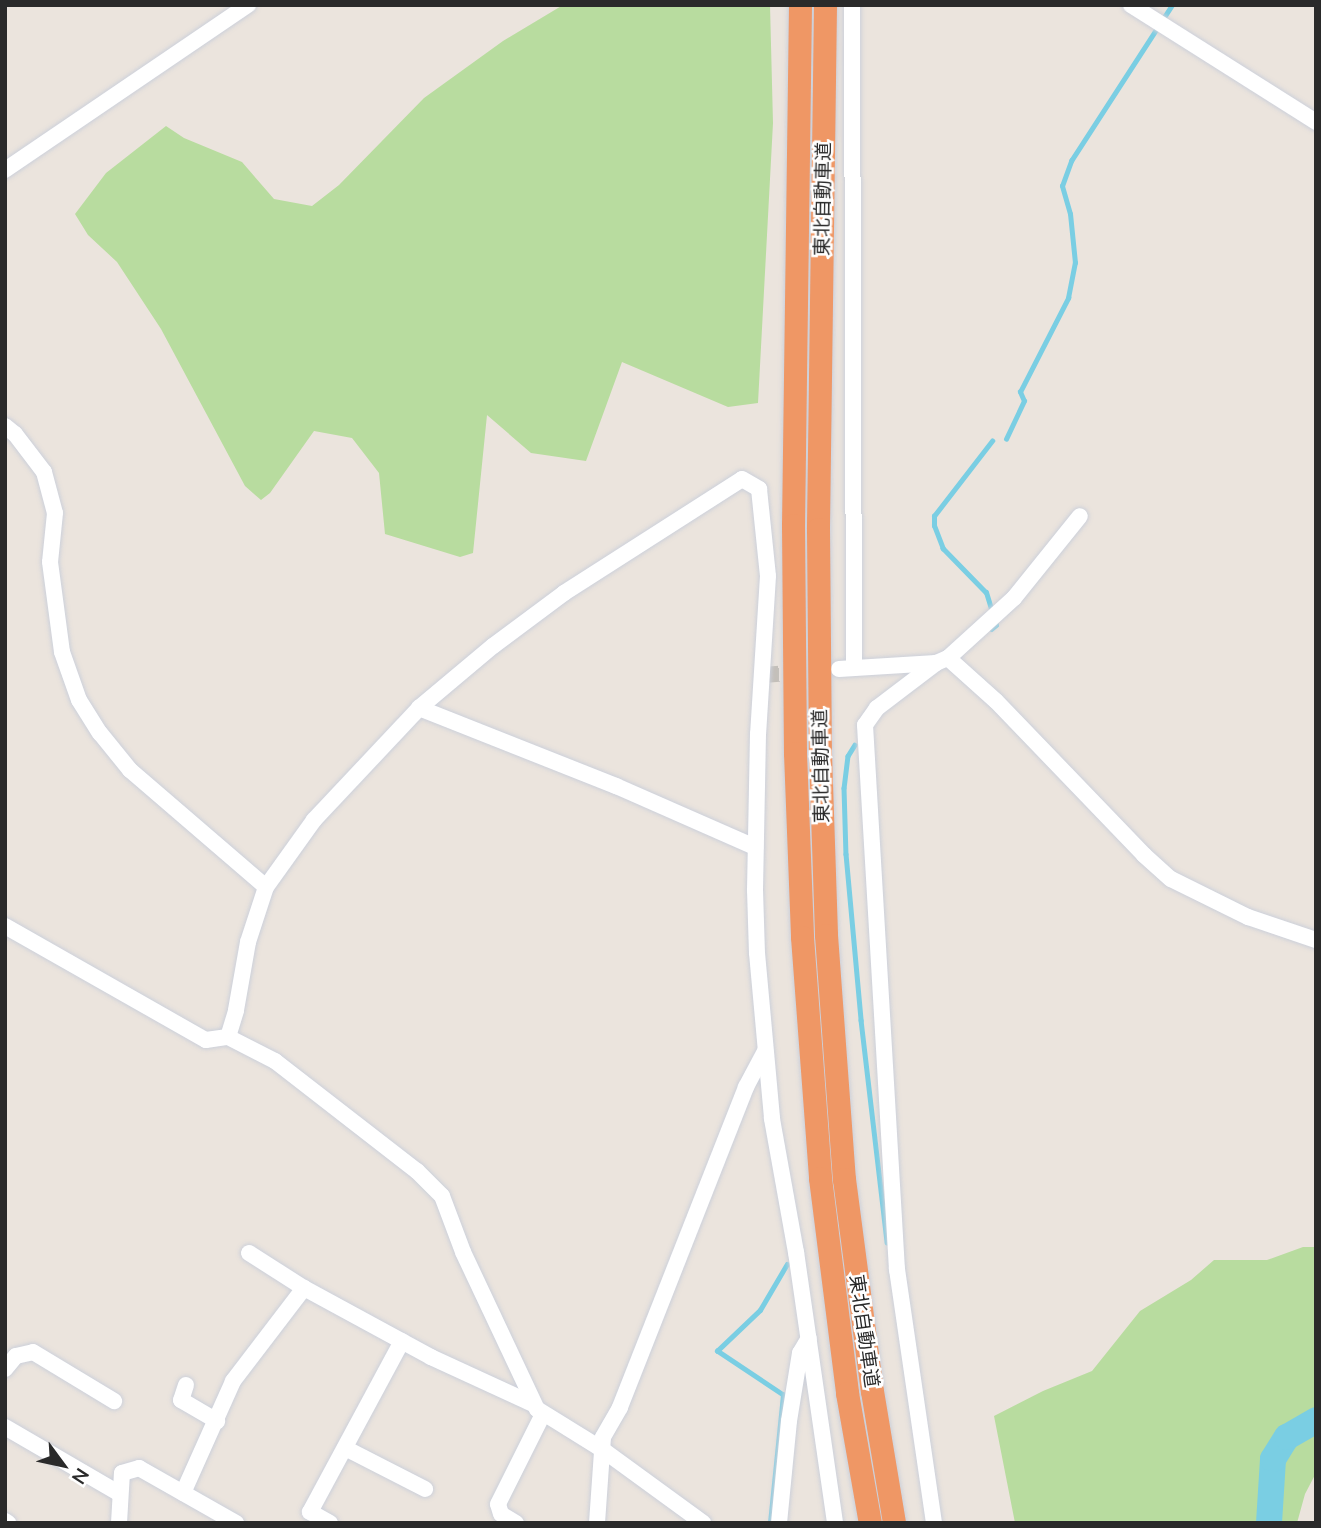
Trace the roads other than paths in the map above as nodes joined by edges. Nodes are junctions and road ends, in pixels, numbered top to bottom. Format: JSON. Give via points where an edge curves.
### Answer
{"nodes":[{"id":1,"x":248,"y":5,"type":"edge"},
{"id":2,"x":800,"y":5,"type":"edge"},
{"id":3,"x":825,"y":5,"type":"edge"},
{"id":4,"x":852,"y":5,"type":"edge"},
{"id":5,"x":1131,"y":5,"type":"edge"},
{"id":6,"x":1164,"y":5,"type":"edge"},
{"id":7,"x":1160,"y":24,"type":"junction"},
{"id":8,"x":1316,"y":122,"type":"edge"},
{"id":9,"x":5,"y":170,"type":"edge"},
{"id":10,"x":5,"y":426,"type":"edge"},
{"id":11,"x":1080,"y":516,"type":"dead end"},
{"id":12,"x":948,"y":661,"type":"junction"},
{"id":13,"x":419,"y":708,"type":"junction"},
{"id":14,"x":755,"y":847,"type":"junction"},
{"id":15,"x":266,"y":887,"type":"junction"},
{"id":16,"x":5,"y":926,"type":"edge"},
{"id":17,"x":1316,"y":940,"type":"edge"},
{"id":18,"x":228,"y":1037,"type":"junction"},
{"id":19,"x":765,"y":1052,"type":"junction"},
{"id":20,"x":249,"y":1253,"type":"dead end"},
{"id":21,"x":304,"y":1288,"type":"junction"},
{"id":22,"x":809,"y":1338,"type":"junction"},
{"id":23,"x":402,"y":1341,"type":"junction"},
{"id":24,"x":5,"y":1369,"type":"edge"},
{"id":25,"x":186,"y":1385,"type":"dead end"},
{"id":26,"x":114,"y":1401,"type":"dead end"},
{"id":27,"x":538,"y":1409,"type":"junction"},
{"id":28,"x":217,"y":1421,"type":"junction"},
{"id":29,"x":5,"y":1427,"type":"edge"},
{"id":30,"x":345,"y":1448,"type":"junction"},
{"id":31,"x":603,"y":1450,"type":"junction"},
{"id":32,"x":425,"y":1489,"type":"dead end"},
{"id":33,"x":183,"y":1493,"type":"junction"},
{"id":34,"x":120,"y":1494,"type":"junction"},
{"id":35,"x":601,"y":1520,"type":"edge"},
{"id":36,"x":120,"y":1523,"type":"edge"},
{"id":37,"x":236,"y":1523,"type":"edge"},
{"id":38,"x":330,"y":1523,"type":"edge"},
{"id":39,"x":516,"y":1523,"type":"edge"},
{"id":40,"x":703,"y":1523,"type":"edge"},
{"id":41,"x":779,"y":1523,"type":"edge"},
{"id":42,"x":835,"y":1523,"type":"edge"},
{"id":43,"x":870,"y":1523,"type":"edge"},
{"id":44,"x":894,"y":1523,"type":"edge"},
{"id":45,"x":934,"y":1523,"type":"edge"}],
"edges":[{"from":1,"to":9,"type":"street"},
{"from":2,"to":43,"type":"highway","name":"東北自動車道","via":[[793,525],[802,937],[820,1178],[847,1393]]},
{"from":3,"to":44,"type":"highway","name":"東北自動車道","via":[[818,543],[826,935],[846,1192]]},
{"from":4,"to":12,"type":"street","via":[[846,668]]},
{"from":5,"to":7,"type":"street"},
{"from":6,"to":7,"type":"street"},
{"from":7,"to":8,"type":"street"},
{"from":10,"to":15,"type":"street","via":[[44,472],[55,513],[52,575],[62,652],[79,700],[130,770]]},
{"from":11,"to":12,"type":"street","via":[[1044,566]]},
{"from":12,"to":17,"type":"street","via":[[1171,879],[1248,917]]},
{"from":12,"to":45,"type":"street","via":[[877,708],[865,725],[897,1270]]},
{"from":13,"to":14,"type":"street"},
{"from":13,"to":14,"type":"street","via":[[564,593],[742,479],[759,489],[768,576]]},
{"from":13,"to":15,"type":"street","via":[[314,820]]},
{"from":14,"to":19,"type":"street"},
{"from":15,"to":18,"type":"street","via":[[248,942]]},
{"from":16,"to":18,"type":"street","via":[[206,1040]]},
{"from":18,"to":27,"type":"street","via":[[275,1061],[442,1196],[463,1252]]},
{"from":19,"to":22,"type":"street"},
{"from":19,"to":31,"type":"street","via":[[746,1087],[625,1395],[603,1437]]},
{"from":20,"to":21,"type":"street"},
{"from":21,"to":23,"type":"street"},
{"from":21,"to":28,"type":"street","via":[[233,1381]]},
{"from":22,"to":41,"type":"street","via":[[800,1353]]},
{"from":22,"to":42,"type":"street"},
{"from":23,"to":27,"type":"street"},
{"from":23,"to":30,"type":"street"},
{"from":24,"to":26,"type":"street","via":[[16,1356],[33,1352]]},
{"from":25,"to":28,"type":"street","via":[[181,1400]]},
{"from":27,"to":31,"type":"street"},
{"from":27,"to":39,"type":"street","via":[[498,1504],[501,1514]]},
{"from":28,"to":33,"type":"street"},
{"from":29,"to":34,"type":"street"},
{"from":30,"to":32,"type":"street"},
{"from":30,"to":38,"type":"street","via":[[310,1512]]},
{"from":31,"to":35,"type":"street"},
{"from":31,"to":40,"type":"street"},
{"from":33,"to":34,"type":"street","via":[[138,1468],[122,1473]]},
{"from":33,"to":37,"type":"street"},
{"from":34,"to":36,"type":"street"}]}
